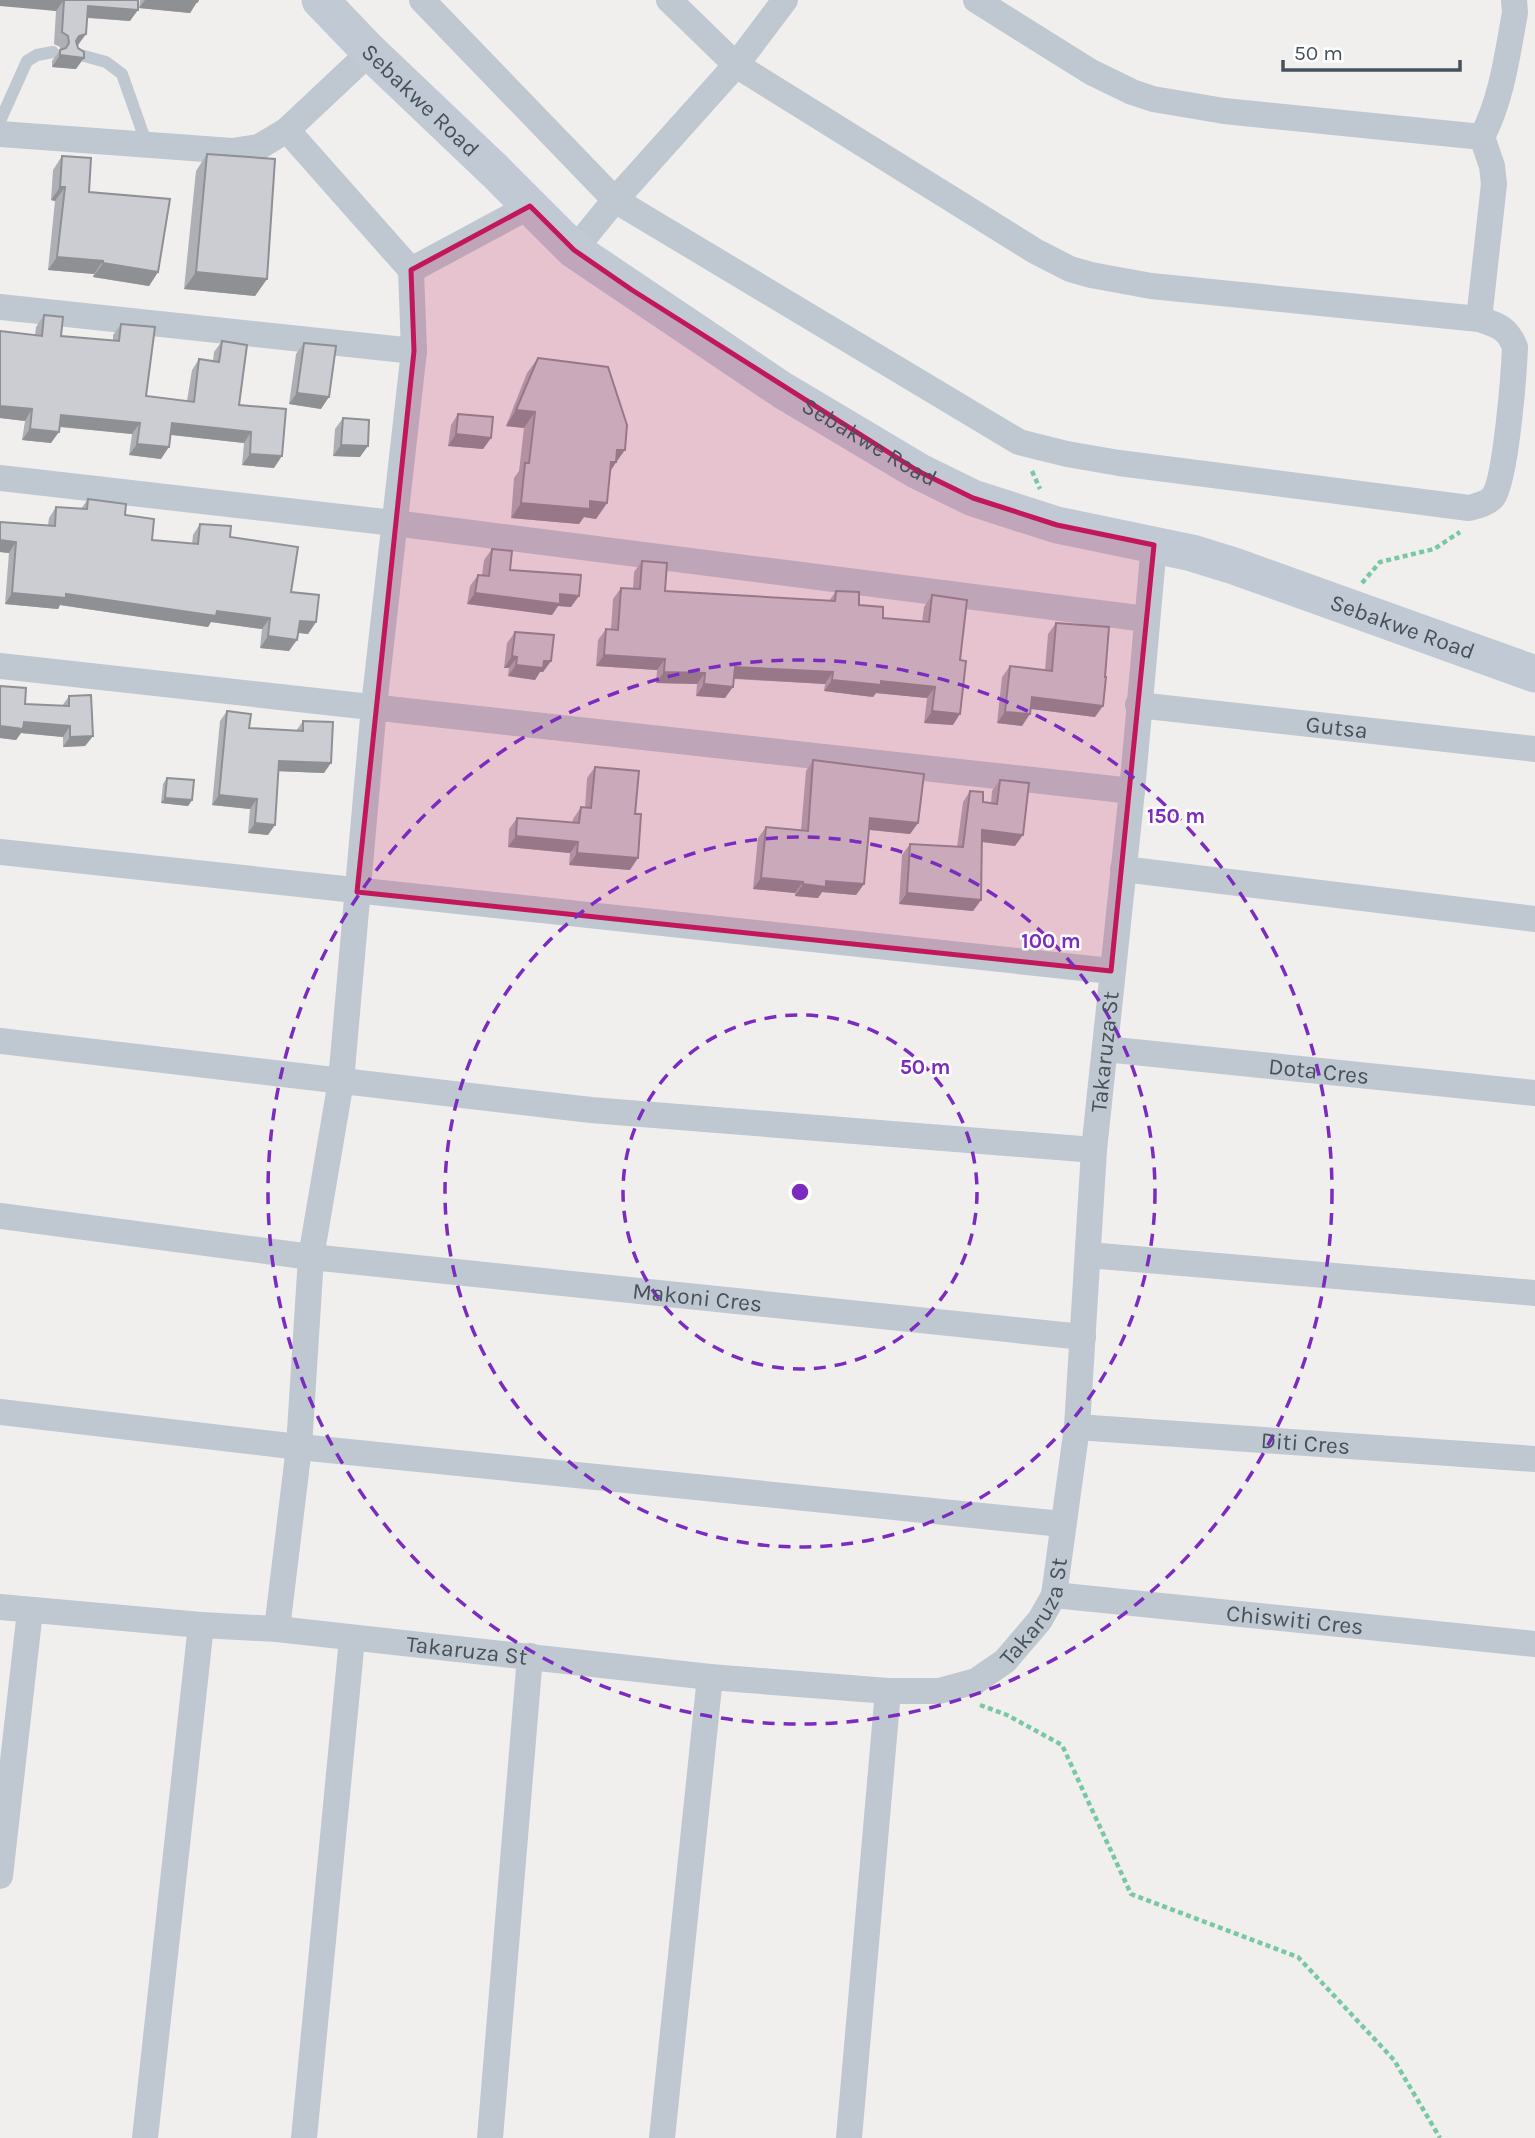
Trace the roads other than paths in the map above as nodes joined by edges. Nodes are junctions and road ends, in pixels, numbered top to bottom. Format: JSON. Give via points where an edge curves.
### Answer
{"nodes":[{"id":1,"x":320,"y":0,"type":"edge"},
{"id":2,"x":422,"y":0,"type":"edge"},
{"id":3,"x":669,"y":0,"type":"edge"},
{"id":4,"x":785,"y":0,"type":"edge"},
{"id":5,"x":976,"y":0,"type":"edge"},
{"id":6,"x":1514,"y":0,"type":"edge"},
{"id":7,"x":53,"y":52,"type":"dead end"},
{"id":8,"x":370,"y":52,"type":"junction"},
{"id":9,"x":77,"y":54,"type":"edge"},
{"id":10,"x":736,"y":65,"type":"junction"},
{"id":11,"x":0,"y":121,"type":"edge"},
{"id":12,"x":288,"y":130,"type":"junction"},
{"id":13,"x":0,"y":134,"type":"edge"},
{"id":14,"x":1482,"y":137,"type":"junction"},
{"id":15,"x":147,"y":145,"type":"junction"},
{"id":16,"x":615,"y":200,"type":"junction"},
{"id":17,"x":530,"y":206,"type":"junction"},
{"id":18,"x":574,"y":250,"type":"junction"},
{"id":19,"x":411,"y":270,"type":"junction"},
{"id":20,"x":0,"y":307,"type":"edge"},
{"id":21,"x":1479,"y":319,"type":"junction"},
{"id":22,"x":414,"y":351,"type":"junction"},
{"id":23,"x":0,"y":478,"type":"edge"},
{"id":24,"x":394,"y":523,"type":"junction"},
{"id":25,"x":1154,"y":545,"type":"junction"},
{"id":26,"x":1146,"y":618,"type":"junction"},
{"id":27,"x":0,"y":666,"type":"edge"},
{"id":28,"x":1535,"y":674,"type":"edge"},
{"id":29,"x":1138,"y":705,"type":"junction"},
{"id":30,"x":374,"y":706,"type":"junction"},
{"id":31,"x":1535,"y":749,"type":"edge"},
{"id":32,"x":1132,"y":791,"type":"junction"},
{"id":33,"x":0,"y":852,"type":"edge"},
{"id":34,"x":1123,"y":869,"type":"junction"},
{"id":35,"x":357,"y":892,"type":"junction"},
{"id":36,"x":1535,"y":919,"type":"edge"},
{"id":37,"x":1111,"y":971,"type":"junction"},
{"id":38,"x":0,"y":1041,"type":"edge"},
{"id":39,"x":1104,"y":1049,"type":"junction"},
{"id":40,"x":341,"y":1081,"type":"junction"},
{"id":41,"x":1535,"y":1093,"type":"edge"},
{"id":42,"x":1094,"y":1150,"type":"junction"},
{"id":43,"x":0,"y":1216,"type":"edge"},
{"id":44,"x":1088,"y":1255,"type":"junction"},
{"id":45,"x":312,"y":1257,"type":"junction"},
{"id":46,"x":1535,"y":1293,"type":"edge"},
{"id":47,"x":1083,"y":1336,"type":"junction"},
{"id":48,"x":0,"y":1412,"type":"edge"},
{"id":49,"x":1077,"y":1427,"type":"junction"},
{"id":50,"x":299,"y":1447,"type":"junction"},
{"id":51,"x":1535,"y":1459,"type":"edge"},
{"id":52,"x":1062,"y":1524,"type":"junction"},
{"id":53,"x":1054,"y":1595,"type":"junction"},
{"id":54,"x":0,"y":1607,"type":"edge"},
{"id":55,"x":30,"y":1611,"type":"junction"},
{"id":56,"x":201,"y":1625,"type":"junction"},
{"id":57,"x":277,"y":1629,"type":"junction"},
{"id":58,"x":352,"y":1639,"type":"junction"},
{"id":59,"x":1535,"y":1644,"type":"edge"},
{"id":60,"x":530,"y":1656,"type":"junction"},
{"id":61,"x":710,"y":1677,"type":"junction"},
{"id":62,"x":888,"y":1691,"type":"junction"},
{"id":63,"x":0,"y":1876,"type":"edge"},
{"id":64,"x":145,"y":2138,"type":"edge"},
{"id":65,"x":304,"y":2138,"type":"edge"},
{"id":66,"x":490,"y":2138,"type":"edge"},
{"id":67,"x":662,"y":2138,"type":"edge"},
{"id":68,"x":849,"y":2138,"type":"edge"}],
"edges":[{"from":1,"to":8,"type":"street","name":"Sebakwe Road"},
{"from":2,"to":16,"type":"street"},
{"from":3,"to":10,"type":"street"},
{"from":4,"to":10,"type":"street"},
{"from":5,"to":14,"type":"street","via":[[1091,72],[1153,99],[1224,111]]},
{"from":6,"to":14,"type":"street","via":[[1500,93]]},
{"from":7,"to":11,"type":"lane","via":[[27,61]]},
{"from":8,"to":12,"type":"street"},
{"from":8,"to":17,"type":"street","name":"Sebakwe Road"},
{"from":9,"to":15,"type":"lane","via":[[106,62],[122,74]]},
{"from":10,"to":16,"type":"street"},
{"from":10,"to":21,"type":"street","via":[[1070,269],[1151,286]]},
{"from":12,"to":15,"type":"street","via":[[259,147],[232,151]]},
{"from":12,"to":19,"type":"street"},
{"from":13,"to":15,"type":"street"},
{"from":14,"to":21,"type":"street","via":[[1494,184]]},
{"from":16,"to":18,"type":"street"},
{"from":16,"to":21,"type":"street","via":[[1019,442],[1119,463],[1468,508],[1482,505],[1493,497],[1502,468],[1515,346],[1503,327]]},
{"from":17,"to":18,"type":"street","name":"Sebakwe Road"},
{"from":17,"to":19,"type":"street"},
{"from":18,"to":25,"type":"street","name":"Sebakwe Road","via":[[782,390],[918,471],[973,498],[1057,525]]},
{"from":19,"to":22,"type":"street"},
{"from":20,"to":22,"type":"street"},
{"from":22,"to":24,"type":"street"},
{"from":23,"to":24,"type":"street"},
{"from":24,"to":26,"type":"street"},
{"from":24,"to":30,"type":"street"},
{"from":25,"to":26,"type":"street","name":"Takaruza St"},
{"from":25,"to":28,"type":"street","name":"Sebakwe Road","via":[[1224,563]]},
{"from":26,"to":29,"type":"street","name":"Takaruza St"},
{"from":27,"to":30,"type":"street"},
{"from":29,"to":31,"type":"street","name":"Gutsa"},
{"from":29,"to":32,"type":"street","name":"Takaruza St"},
{"from":30,"to":32,"type":"street"},
{"from":30,"to":35,"type":"street"},
{"from":32,"to":34,"type":"street","name":"Takaruza St"},
{"from":33,"to":35,"type":"street"},
{"from":34,"to":36,"type":"street"},
{"from":34,"to":37,"type":"street","name":"Takaruza St"},
{"from":35,"to":37,"type":"street"},
{"from":35,"to":40,"type":"street"},
{"from":37,"to":39,"type":"street","name":"Takaruza St"},
{"from":38,"to":40,"type":"street"},
{"from":39,"to":41,"type":"street","name":"Dota Cres"},
{"from":39,"to":42,"type":"street","name":"Takaruza St"},
{"from":40,"to":42,"type":"street","via":[[591,1110]]},
{"from":40,"to":45,"type":"street"},
{"from":42,"to":44,"type":"street","name":"Takaruza St"},
{"from":43,"to":45,"type":"street","name":"Makoni Cres"},
{"from":44,"to":46,"type":"street"},
{"from":44,"to":47,"type":"street","name":"Takaruza St"},
{"from":45,"to":47,"type":"street","name":"Makoni Cres"},
{"from":45,"to":50,"type":"street"},
{"from":47,"to":49,"type":"street","name":"Takaruza St"},
{"from":48,"to":50,"type":"street"},
{"from":49,"to":51,"type":"street","name":"Diti Cres"},
{"from":49,"to":52,"type":"street","name":"Takaruza St"},
{"from":50,"to":52,"type":"street"},
{"from":50,"to":57,"type":"street"},
{"from":52,"to":53,"type":"street","name":"Takaruza St"},
{"from":53,"to":59,"type":"street","name":"Chiswiti Cres"},
{"from":53,"to":62,"type":"street","name":"Takaruza St","via":[[1040,1620],[1005,1661],[976,1681],[939,1691]]},
{"from":54,"to":55,"type":"street","name":"Takaruza St"},
{"from":55,"to":56,"type":"street","name":"Takaruza St"},
{"from":55,"to":63,"type":"street"},
{"from":56,"to":57,"type":"street","name":"Takaruza St"},
{"from":56,"to":64,"type":"street"},
{"from":57,"to":58,"type":"street","name":"Takaruza St"},
{"from":58,"to":60,"type":"street","name":"Takaruza St"},
{"from":58,"to":65,"type":"street"},
{"from":60,"to":61,"type":"street","name":"Takaruza St"},
{"from":60,"to":66,"type":"street"},
{"from":61,"to":62,"type":"street","name":"Takaruza St"},
{"from":61,"to":67,"type":"street"},
{"from":62,"to":68,"type":"street"}]}
